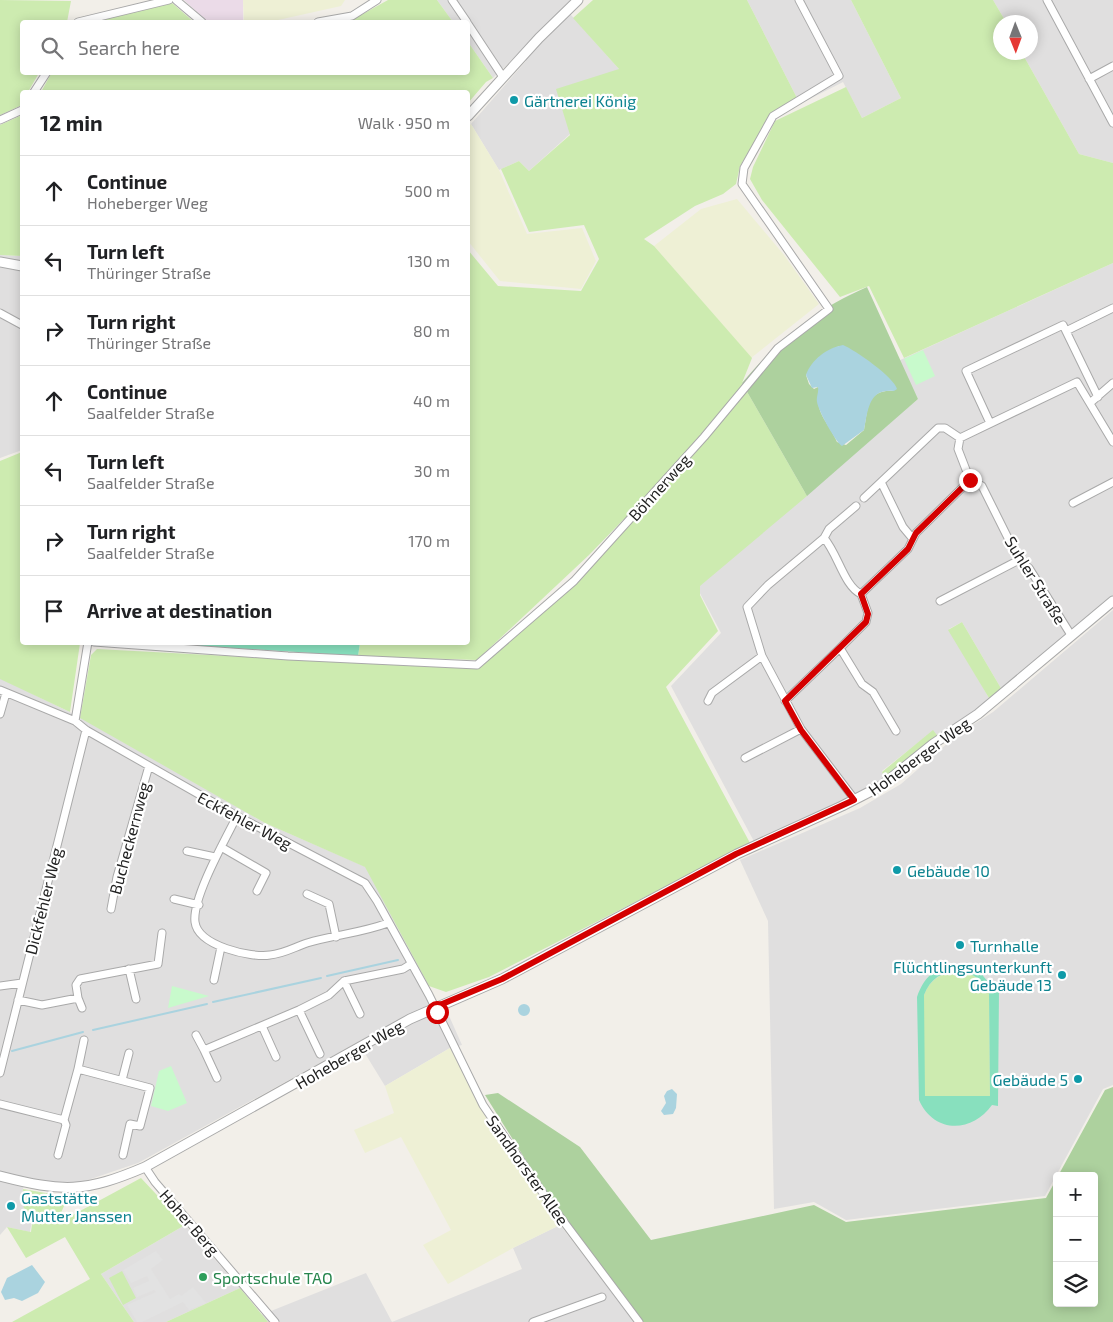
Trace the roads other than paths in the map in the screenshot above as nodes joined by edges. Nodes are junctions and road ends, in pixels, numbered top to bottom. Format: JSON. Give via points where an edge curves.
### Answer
{"nodes":[{"id":1,"x":168,"y":0,"type":"edge"},
{"id":2,"x":176,"y":0,"type":"edge"},
{"id":3,"x":377,"y":0,"type":"edge"},
{"id":4,"x":452,"y":0,"type":"edge"},
{"id":5,"x":578,"y":0,"type":"edge"},
{"id":6,"x":799,"y":0,"type":"edge"},
{"id":7,"x":1047,"y":0,"type":"edge"},
{"id":8,"x":86,"y":20,"type":"edge"},
{"id":9,"x":200,"y":20,"type":"edge"},
{"id":10,"x":329,"y":20,"type":"edge"},
{"id":11,"x":465,"y":20,"type":"edge"},
{"id":12,"x":470,"y":28,"type":"edge"},
{"id":13,"x":1113,"y":66,"type":"edge"},
{"id":14,"x":45,"y":75,"type":"edge"},
{"id":15,"x":503,"y":77,"type":"junction"},
{"id":16,"x":1089,"y":79,"type":"junction"},
{"id":17,"x":35,"y":90,"type":"edge"},
{"id":18,"x":20,"y":111,"type":"edge"},
{"id":19,"x":470,"y":114,"type":"edge"},
{"id":20,"x":0,"y":120,"type":"edge"},
{"id":21,"x":1113,"y":123,"type":"edge"},
{"id":22,"x":0,"y":262,"type":"edge"},
{"id":23,"x":20,"y":266,"type":"edge"},
{"id":24,"x":1113,"y":308,"type":"edge"},
{"id":25,"x":0,"y":313,"type":"edge"},
{"id":26,"x":20,"y":323,"type":"edge"},
{"id":27,"x":1066,"y":331,"type":"junction"},
{"id":28,"x":1087,"y":377,"type":"junction"},
{"id":29,"x":1077,"y":382,"type":"junction"},
{"id":30,"x":1113,"y":383,"type":"edge"},
{"id":31,"x":1098,"y":397,"type":"junction"},
{"id":32,"x":1090,"y":403,"type":"junction"},
{"id":33,"x":990,"y":423,"type":"junction"},
{"id":34,"x":960,"y":438,"type":"junction"},
{"id":35,"x":1113,"y":442,"type":"edge"},
{"id":36,"x":970,"y":480,"type":"junction"},
{"id":37,"x":881,"y":482,"type":"junction"},
{"id":38,"x":1113,"y":482,"type":"edge"},
{"id":39,"x":864,"y":498,"type":"dead end"},
{"id":40,"x":1073,"y":503,"type":"dead end"},
{"id":41,"x":856,"y":506,"type":"dead end"},
{"id":42,"x":824,"y":538,"type":"junction"},
{"id":43,"x":912,"y":539,"type":"junction"},
{"id":44,"x":1019,"y":560,"type":"junction"},
{"id":45,"x":861,"y":594,"type":"junction"},
{"id":46,"x":940,"y":601,"type":"dead end"},
{"id":47,"x":1113,"y":601,"type":"edge"},
{"id":48,"x":1071,"y":635,"type":"junction"},
{"id":49,"x":88,"y":645,"type":"edge"},
{"id":50,"x":136,"y":645,"type":"edge"},
{"id":51,"x":840,"y":648,"type":"junction"},
{"id":52,"x":762,"y":656,"type":"junction"},
{"id":53,"x":3,"y":692,"type":"edge"},
{"id":54,"x":708,"y":701,"type":"dead end"},
{"id":55,"x":785,"y":701,"type":"junction"},
{"id":56,"x":0,"y":714,"type":"edge"},
{"id":57,"x":75,"y":721,"type":"junction"},
{"id":58,"x":86,"y":730,"type":"junction"},
{"id":59,"x":801,"y":730,"type":"junction"},
{"id":60,"x":896,"y":731,"type":"dead end"},
{"id":61,"x":745,"y":758,"type":"dead end"},
{"id":62,"x":148,"y":766,"type":"junction"},
{"id":63,"x":854,"y":800,"type":"junction"},
{"id":64,"x":237,"y":816,"type":"junction"},
{"id":65,"x":221,"y":847,"type":"junction"},
{"id":66,"x":187,"y":851,"type":"dead end"},
{"id":67,"x":215,"y":857,"type":"junction"},
{"id":68,"x":257,"y":892,"type":"dead end"},
{"id":69,"x":307,"y":894,"type":"dead end"},
{"id":70,"x":174,"y":899,"type":"dead end"},
{"id":71,"x":198,"y":906,"type":"junction"},
{"id":72,"x":111,"y":909,"type":"dead end"},
{"id":73,"x":388,"y":923,"type":"junction"},
{"id":74,"x":162,"y":933,"type":"dead end"},
{"id":75,"x":336,"y":937,"type":"junction"},
{"id":76,"x":221,"y":947,"type":"junction"},
{"id":77,"x":411,"y":964,"type":"junction"},
{"id":78,"x":129,"y":969,"type":"junction"},
{"id":79,"x":214,"y":980,"type":"dead end"},
{"id":80,"x":344,"y":982,"type":"junction"},
{"id":81,"x":22,"y":983,"type":"junction"},
{"id":82,"x":0,"y":986,"type":"edge"},
{"id":83,"x":78,"y":998,"type":"junction"},
{"id":84,"x":136,"y":999,"type":"dead end"},
{"id":85,"x":18,"y":1000,"type":"junction"},
{"id":86,"x":435,"y":1007,"type":"junction"},
{"id":87,"x":82,"y":1008,"type":"dead end"},
{"id":88,"x":299,"y":1010,"type":"junction"},
{"id":89,"x":360,"y":1014,"type":"dead end"},
{"id":90,"x":262,"y":1026,"type":"junction"},
{"id":91,"x":196,"y":1035,"type":"dead end"},
{"id":92,"x":84,"y":1040,"type":"dead end"},
{"id":93,"x":204,"y":1050,"type":"junction"},
{"id":94,"x":129,"y":1053,"type":"dead end"},
{"id":95,"x":320,"y":1054,"type":"dead end"},
{"id":96,"x":276,"y":1057,"type":"dead end"},
{"id":97,"x":78,"y":1069,"type":"junction"},
{"id":98,"x":0,"y":1072,"type":"edge"},
{"id":99,"x":217,"y":1078,"type":"dead end"},
{"id":100,"x":122,"y":1080,"type":"junction"},
{"id":101,"x":0,"y":1104,"type":"edge"},
{"id":102,"x":64,"y":1120,"type":"junction"},
{"id":103,"x":58,"y":1155,"type":"dead end"},
{"id":104,"x":123,"y":1155,"type":"dead end"},
{"id":105,"x":145,"y":1167,"type":"junction"},
{"id":106,"x":0,"y":1176,"type":"edge"},
{"id":107,"x":602,"y":1297,"type":"dead end"},
{"id":108,"x":275,"y":1322,"type":"edge"},
{"id":109,"x":533,"y":1322,"type":"edge"},
{"id":110,"x":638,"y":1322,"type":"edge"}],
"edges":[{"from":1,"to":8,"type":"street"},
{"from":2,"to":9,"type":"street"},
{"from":3,"to":10,"type":"street","via":[[352,16]]},
{"from":4,"to":11,"type":"street"},
{"from":5,"to":15,"type":"street"},
{"from":6,"to":50,"type":"street","name":"Böhnerweg","via":[[838,76],[773,116],[744,168],[742,184],[829,309],[778,348],[704,437],[574,581],[477,665]]},
{"from":7,"to":16,"type":"street"},
{"from":12,"to":15,"type":"street"},
{"from":13,"to":16,"type":"street"},
{"from":14,"to":17,"type":"street"},
{"from":15,"to":19,"type":"street"},
{"from":16,"to":21,"type":"street"},
{"from":18,"to":20,"type":"street"},
{"from":22,"to":23,"type":"street"},
{"from":24,"to":27,"type":"street"},
{"from":25,"to":26,"type":"street"},
{"from":27,"to":28,"type":"street"},
{"from":27,"to":33,"type":"street","via":[[1063,326],[966,371]]},
{"from":28,"to":29,"type":"street"},
{"from":28,"to":31,"type":"street"},
{"from":29,"to":32,"type":"street"},
{"from":29,"to":33,"type":"street"},
{"from":30,"to":31,"type":"street"},
{"from":31,"to":32,"type":"street"},
{"from":32,"to":35,"type":"street"},
{"from":33,"to":34,"type":"street"},
{"from":34,"to":36,"type":"street","name":"Suhler Straße","via":[[958,449]]},
{"from":34,"to":37,"type":"street","via":[[945,428],[938,428]]},
{"from":36,"to":43,"type":"street"},
{"from":36,"to":44,"type":"street","name":"Suhler Straße","via":[[982,486]]},
{"from":37,"to":39,"type":"street"},
{"from":37,"to":43,"type":"street"},
{"from":38,"to":40,"type":"street"},
{"from":41,"to":42,"type":"street","via":[[829,529]]},
{"from":42,"to":45,"type":"street","via":[[833,548],[853,590]]},
{"from":42,"to":52,"type":"street","via":[[747,607]]},
{"from":43,"to":45,"type":"street","via":[[908,549]]},
{"from":44,"to":46,"type":"street"},
{"from":44,"to":48,"type":"street","name":"Suhler Straße","via":[[1029,568]]},
{"from":45,"to":51,"type":"street","via":[[868,614],[866,622]]},
{"from":47,"to":48,"type":"street","name":"Hoheberger Weg"},
{"from":48,"to":63,"type":"street","name":"Hoheberger Weg","via":[[978,714],[933,744],[881,786]]},
{"from":49,"to":57,"type":"street"},
{"from":51,"to":55,"type":"street"},
{"from":51,"to":60,"type":"street","via":[[862,684],[874,692]]},
{"from":52,"to":54,"type":"street","via":[[712,693]]},
{"from":52,"to":55,"type":"street"},
{"from":53,"to":56,"type":"street"},
{"from":53,"to":57,"type":"street","name":"Eckfehler Weg"},
{"from":55,"to":59,"type":"street"},
{"from":57,"to":58,"type":"street","name":"Eckfehler Weg"},
{"from":58,"to":62,"type":"street","name":"Eckfehler Weg"},
{"from":58,"to":81,"type":"street","name":"Dickfehler Weg"},
{"from":59,"to":61,"type":"street"},
{"from":59,"to":63,"type":"street"},
{"from":62,"to":64,"type":"street","name":"Eckfehler Weg"},
{"from":62,"to":72,"type":"street","name":"Bucheckernweg"},
{"from":63,"to":86,"type":"street","name":"Hoheberger Weg","via":[[736,854],[502,979]]},
{"from":64,"to":65,"type":"street"},
{"from":64,"to":73,"type":"street","name":"Eckfehler Weg","via":[[365,883]]},
{"from":65,"to":67,"type":"street"},
{"from":65,"to":68,"type":"street","via":[[266,873]]},
{"from":66,"to":67,"type":"street"},
{"from":67,"to":71,"type":"street"},
{"from":69,"to":75,"type":"street","via":[[329,904]]},
{"from":70,"to":71,"type":"street"},
{"from":71,"to":76,"type":"street","via":[[195,923],[202,937]]},
{"from":73,"to":75,"type":"street"},
{"from":73,"to":77,"type":"street","name":"Eckfehler Weg"},
{"from":74,"to":78,"type":"street","via":[[158,964]]},
{"from":75,"to":76,"type":"street","via":[[270,956]]},
{"from":76,"to":79,"type":"street"},
{"from":77,"to":80,"type":"street","via":[[403,969]]},
{"from":77,"to":86,"type":"street","name":"Eckfehler Weg"},
{"from":78,"to":83,"type":"street","via":[[80,979],[76,985]]},
{"from":78,"to":84,"type":"street"},
{"from":80,"to":88,"type":"street","via":[[328,995]]},
{"from":80,"to":89,"type":"street"},
{"from":81,"to":82,"type":"street"},
{"from":81,"to":85,"type":"street","name":"Dickfehler Weg"},
{"from":83,"to":85,"type":"street","via":[[42,1005]]},
{"from":83,"to":87,"type":"street"},
{"from":85,"to":98,"type":"street","name":"Dickfehler Weg"},
{"from":86,"to":105,"type":"street","name":"Hoheberger Weg"},
{"from":86,"to":110,"type":"street","name":"Sandhorster Allee","via":[[483,1105]]},
{"from":88,"to":90,"type":"street"},
{"from":88,"to":95,"type":"street"},
{"from":90,"to":93,"type":"street"},
{"from":90,"to":96,"type":"street"},
{"from":91,"to":93,"type":"street"},
{"from":92,"to":97,"type":"street"},
{"from":93,"to":99,"type":"street"},
{"from":94,"to":100,"type":"street"},
{"from":97,"to":100,"type":"street"},
{"from":97,"to":102,"type":"street"},
{"from":100,"to":104,"type":"street","via":[[150,1088],[140,1126],[130,1124]]},
{"from":101,"to":102,"type":"street"},
{"from":102,"to":103,"type":"street","via":[[66,1125]]},
{"from":105,"to":106,"type":"street","name":"Hoheberger Weg","via":[[101,1185],[80,1188],[46,1187]]},
{"from":105,"to":108,"type":"street","name":"Hoher Berg"},
{"from":107,"to":109,"type":"street"}]}
